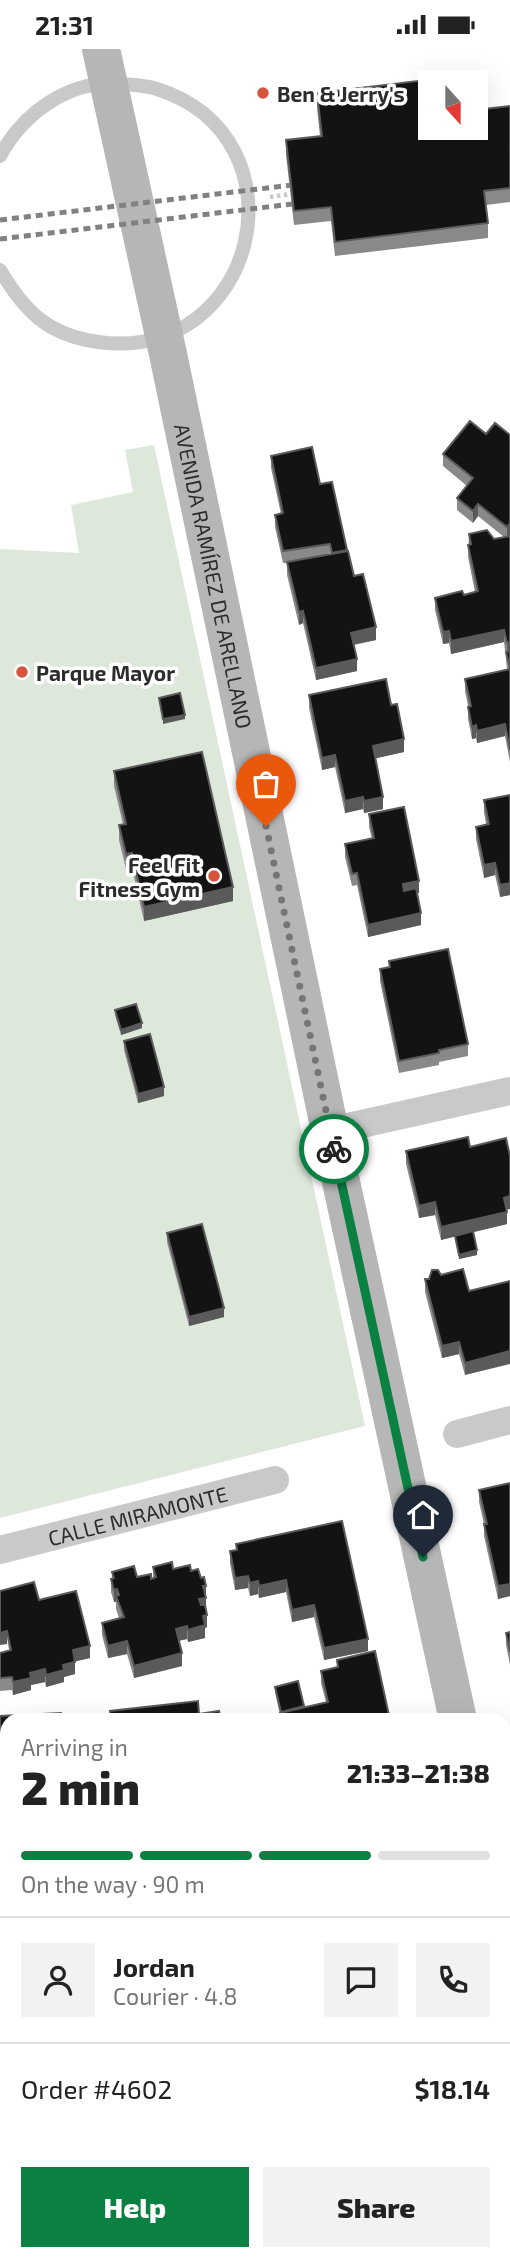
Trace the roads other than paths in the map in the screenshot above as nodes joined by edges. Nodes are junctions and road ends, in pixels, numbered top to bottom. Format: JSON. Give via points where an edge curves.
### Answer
{"nodes":[{"id":1,"x":105,"y":66,"type":"edge"},
{"id":2,"x":0,"y":156,"type":"edge"},
{"id":3,"x":0,"y":270,"type":"edge"},
{"id":4,"x":163,"y":337,"type":"junction"},
{"id":5,"x":510,"y":1091,"type":"edge"},
{"id":6,"x":330,"y":1131,"type":"junction"},
{"id":7,"x":510,"y":1420,"type":"edge"},
{"id":8,"x":457,"y":1434,"type":"dead end"},
{"id":9,"x":275,"y":1480,"type":"dead end"},
{"id":10,"x":0,"y":1550,"type":"edge"},
{"id":11,"x":456,"y":1713,"type":"edge"}],
"edges":[{"from":1,"to":2,"type":"lane","via":[[80,88],[33,114]]},
{"from":1,"to":4,"type":"street","name":"AVENIDA RAMÍREZ DE ARELLANO"},
{"from":1,"to":4,"type":"lane","via":[[178,97],[203,113],[222,133],[242,170],[249,204],[247,237],[231,281],[198,317]]},
{"from":3,"to":4,"type":"lane","via":[[18,300],[46,324],[78,339],[122,345]]},
{"from":4,"to":6,"type":"street","name":"AVENIDA RAMÍREZ DE ARELLANO"},
{"from":5,"to":6,"type":"street"},
{"from":6,"to":11,"type":"street","name":"AVENIDA RAMÍREZ DE ARELLANO"},
{"from":7,"to":8,"type":"street"},
{"from":9,"to":10,"type":"street","name":"CALLE MIRAMONTE"}]}
